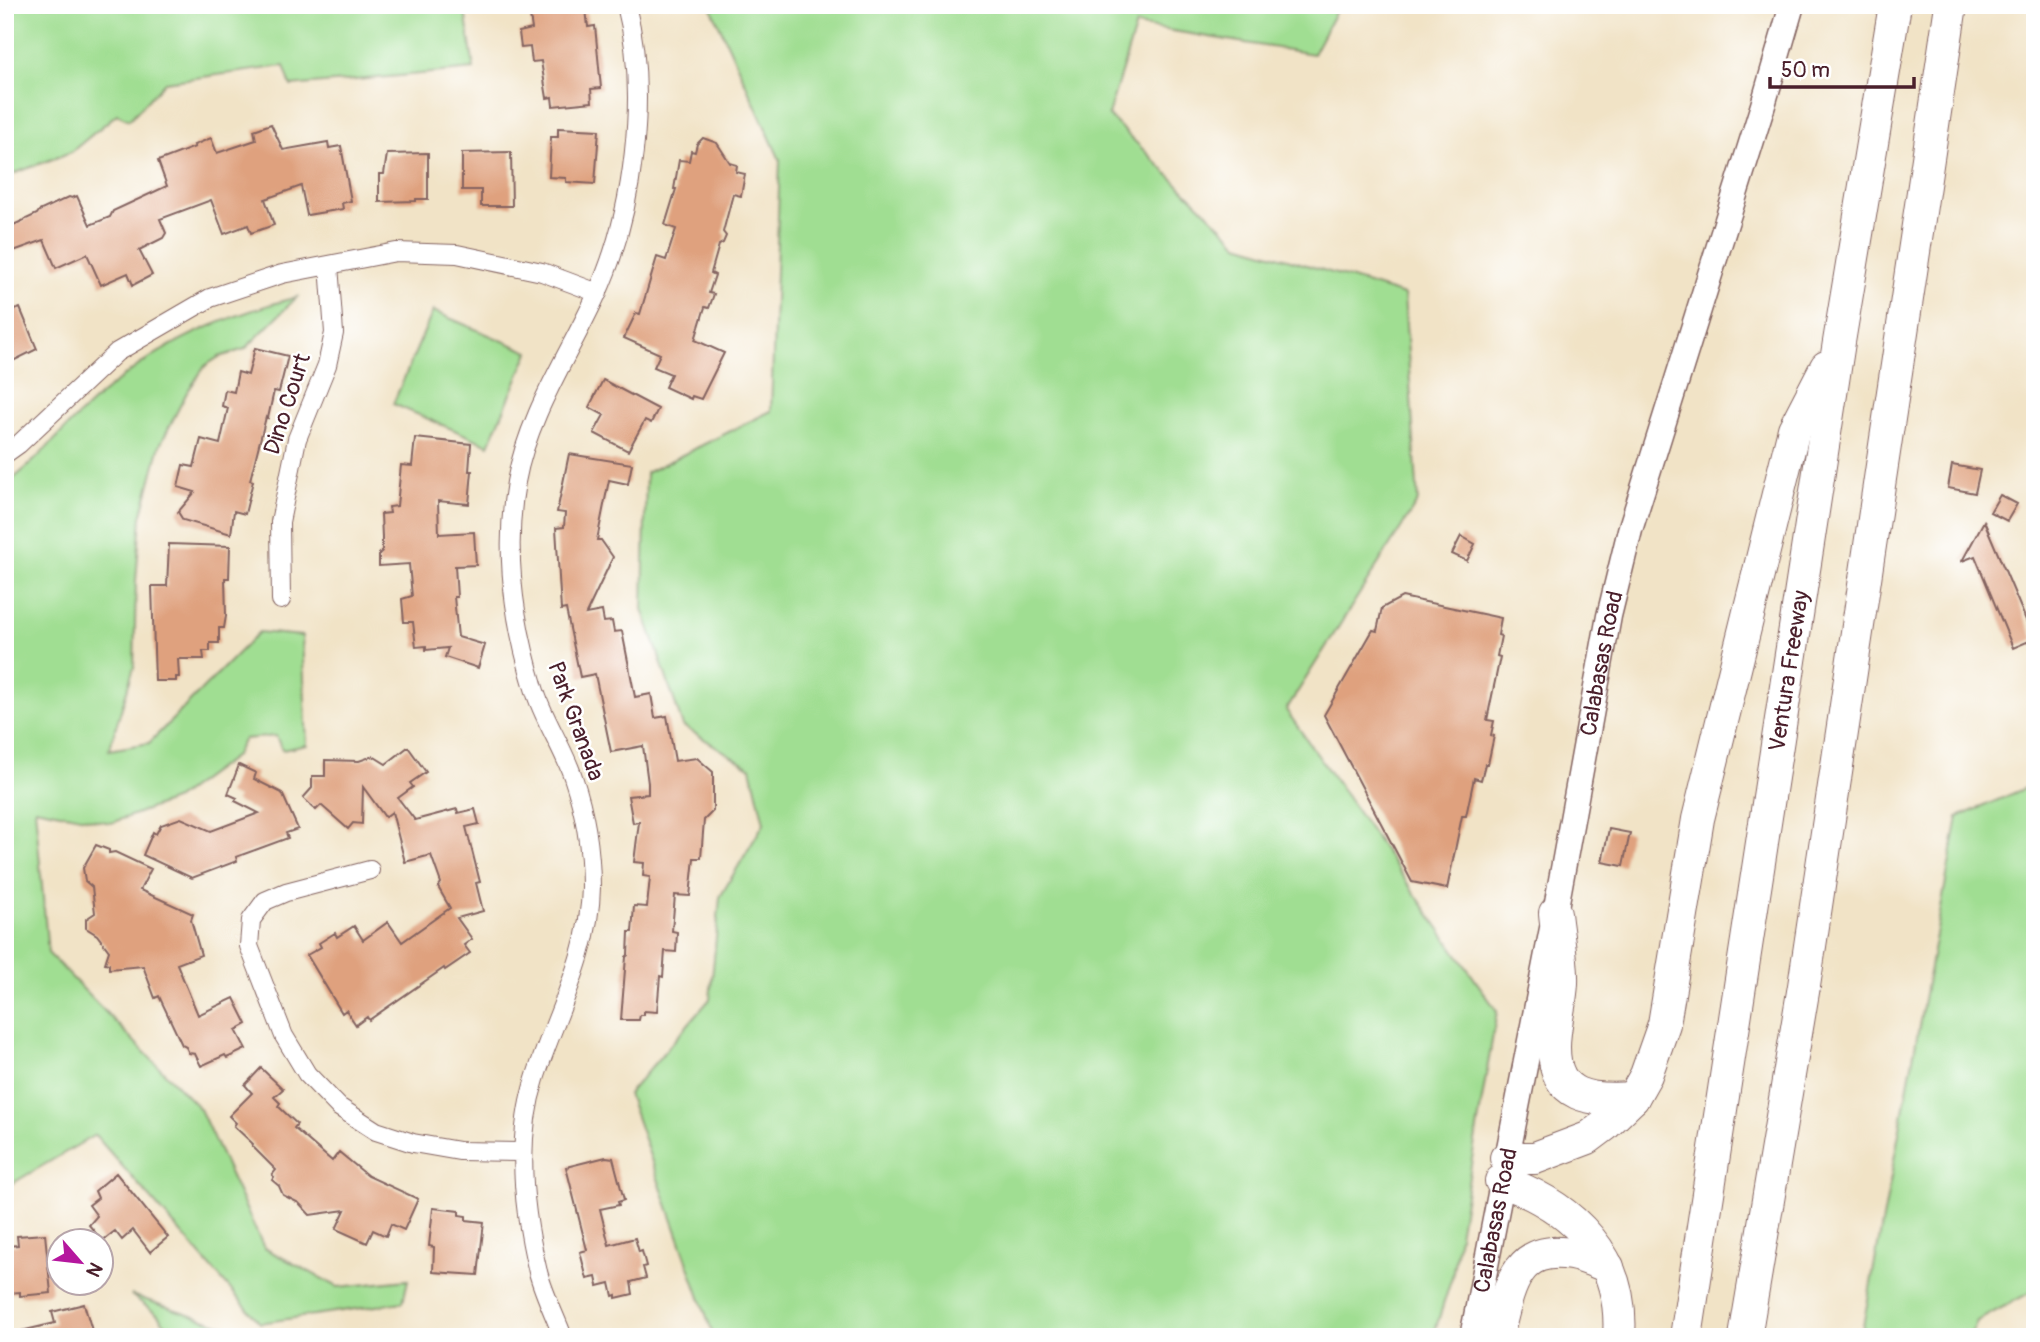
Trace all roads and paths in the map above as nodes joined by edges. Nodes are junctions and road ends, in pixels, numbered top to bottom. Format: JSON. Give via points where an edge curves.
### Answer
{"nodes":[{"id":1,"x":626,"y":5,"type":"edge"},
{"id":2,"x":1792,"y":5,"type":"edge"},
{"id":3,"x":1895,"y":5,"type":"edge"},
{"id":4,"x":1951,"y":5,"type":"edge"},
{"id":5,"x":329,"y":265,"type":"junction"},
{"id":6,"x":597,"y":293,"type":"junction"},
{"id":7,"x":1839,"y":342,"type":"junction"},
{"id":8,"x":5,"y":454,"type":"edge"},
{"id":9,"x":281,"y":600,"type":"dead end"},
{"id":10,"x":370,"y":870,"type":"dead end"},
{"id":11,"x":1555,"y":913,"type":"junction"},
{"id":12,"x":1633,"y":1098,"type":"junction"},
{"id":13,"x":522,"y":1152,"type":"junction"},
{"id":14,"x":1504,"y":1169,"type":"junction"},
{"id":15,"x":1608,"y":1267,"type":"junction"},
{"id":16,"x":563,"y":1337,"type":"edge"},
{"id":17,"x":1472,"y":1337,"type":"edge"},
{"id":18,"x":1497,"y":1337,"type":"edge"},
{"id":19,"x":1619,"y":1337,"type":"edge"},
{"id":20,"x":1686,"y":1337,"type":"edge"},
{"id":21,"x":1745,"y":1337,"type":"edge"}],
"edges":[{"from":1,"to":6,"type":"street","name":"Park Granada","via":[[639,109],[635,153],[620,227]]},
{"from":2,"to":11,"type":"main road","name":"Calabasas Road","via":[[1630,530],[1609,616]]},
{"from":3,"to":7,"type":"highway","name":"Ventura Freeway"},
{"from":4,"to":21,"type":"highway","via":[[1804,986]]},
{"from":5,"to":6,"type":"street","via":[[396,252],[457,254],[542,272]]},
{"from":5,"to":8,"type":"street","via":[[282,274],[210,298],[117,352]]},
{"from":5,"to":9,"type":"street","name":"Dino Court","via":[[334,333],[327,365],[298,439],[280,522]]},
{"from":6,"to":13,"type":"street","name":"Park Granada","via":[[536,416],[516,482],[511,547],[515,612],[534,691],[573,777],[587,834],[591,887],[586,939],[534,1082]]},
{"from":7,"to":12,"type":"highway","via":[[1794,429],[1698,819],[1664,1024]]},
{"from":7,"to":20,"type":"highway","name":"Ventura Freeway"},
{"from":10,"to":13,"type":"street","via":[[275,896],[265,901],[251,920],[249,946],[284,1036],[307,1074],[339,1107],[376,1130],[413,1143],[459,1151]]},
{"from":11,"to":12,"type":"highway","via":[[1562,982],[1554,1047],[1558,1075],[1570,1090],[1585,1097]]},
{"from":11,"to":14,"type":"main road","name":"Calabasas Road"},
{"from":12,"to":14,"type":"highway","via":[[1588,1138]]},
{"from":13,"to":16,"type":"street","name":"Park Granada","via":[[539,1274]]},
{"from":14,"to":15,"type":"highway","via":[[1573,1220]]},
{"from":14,"to":17,"type":"main road","name":"Calabasas Road"},
{"from":15,"to":18,"type":"highway","via":[[1572,1254],[1532,1257],[1514,1279]]},
{"from":15,"to":19,"type":"highway","via":[[1618,1300]]}]}
